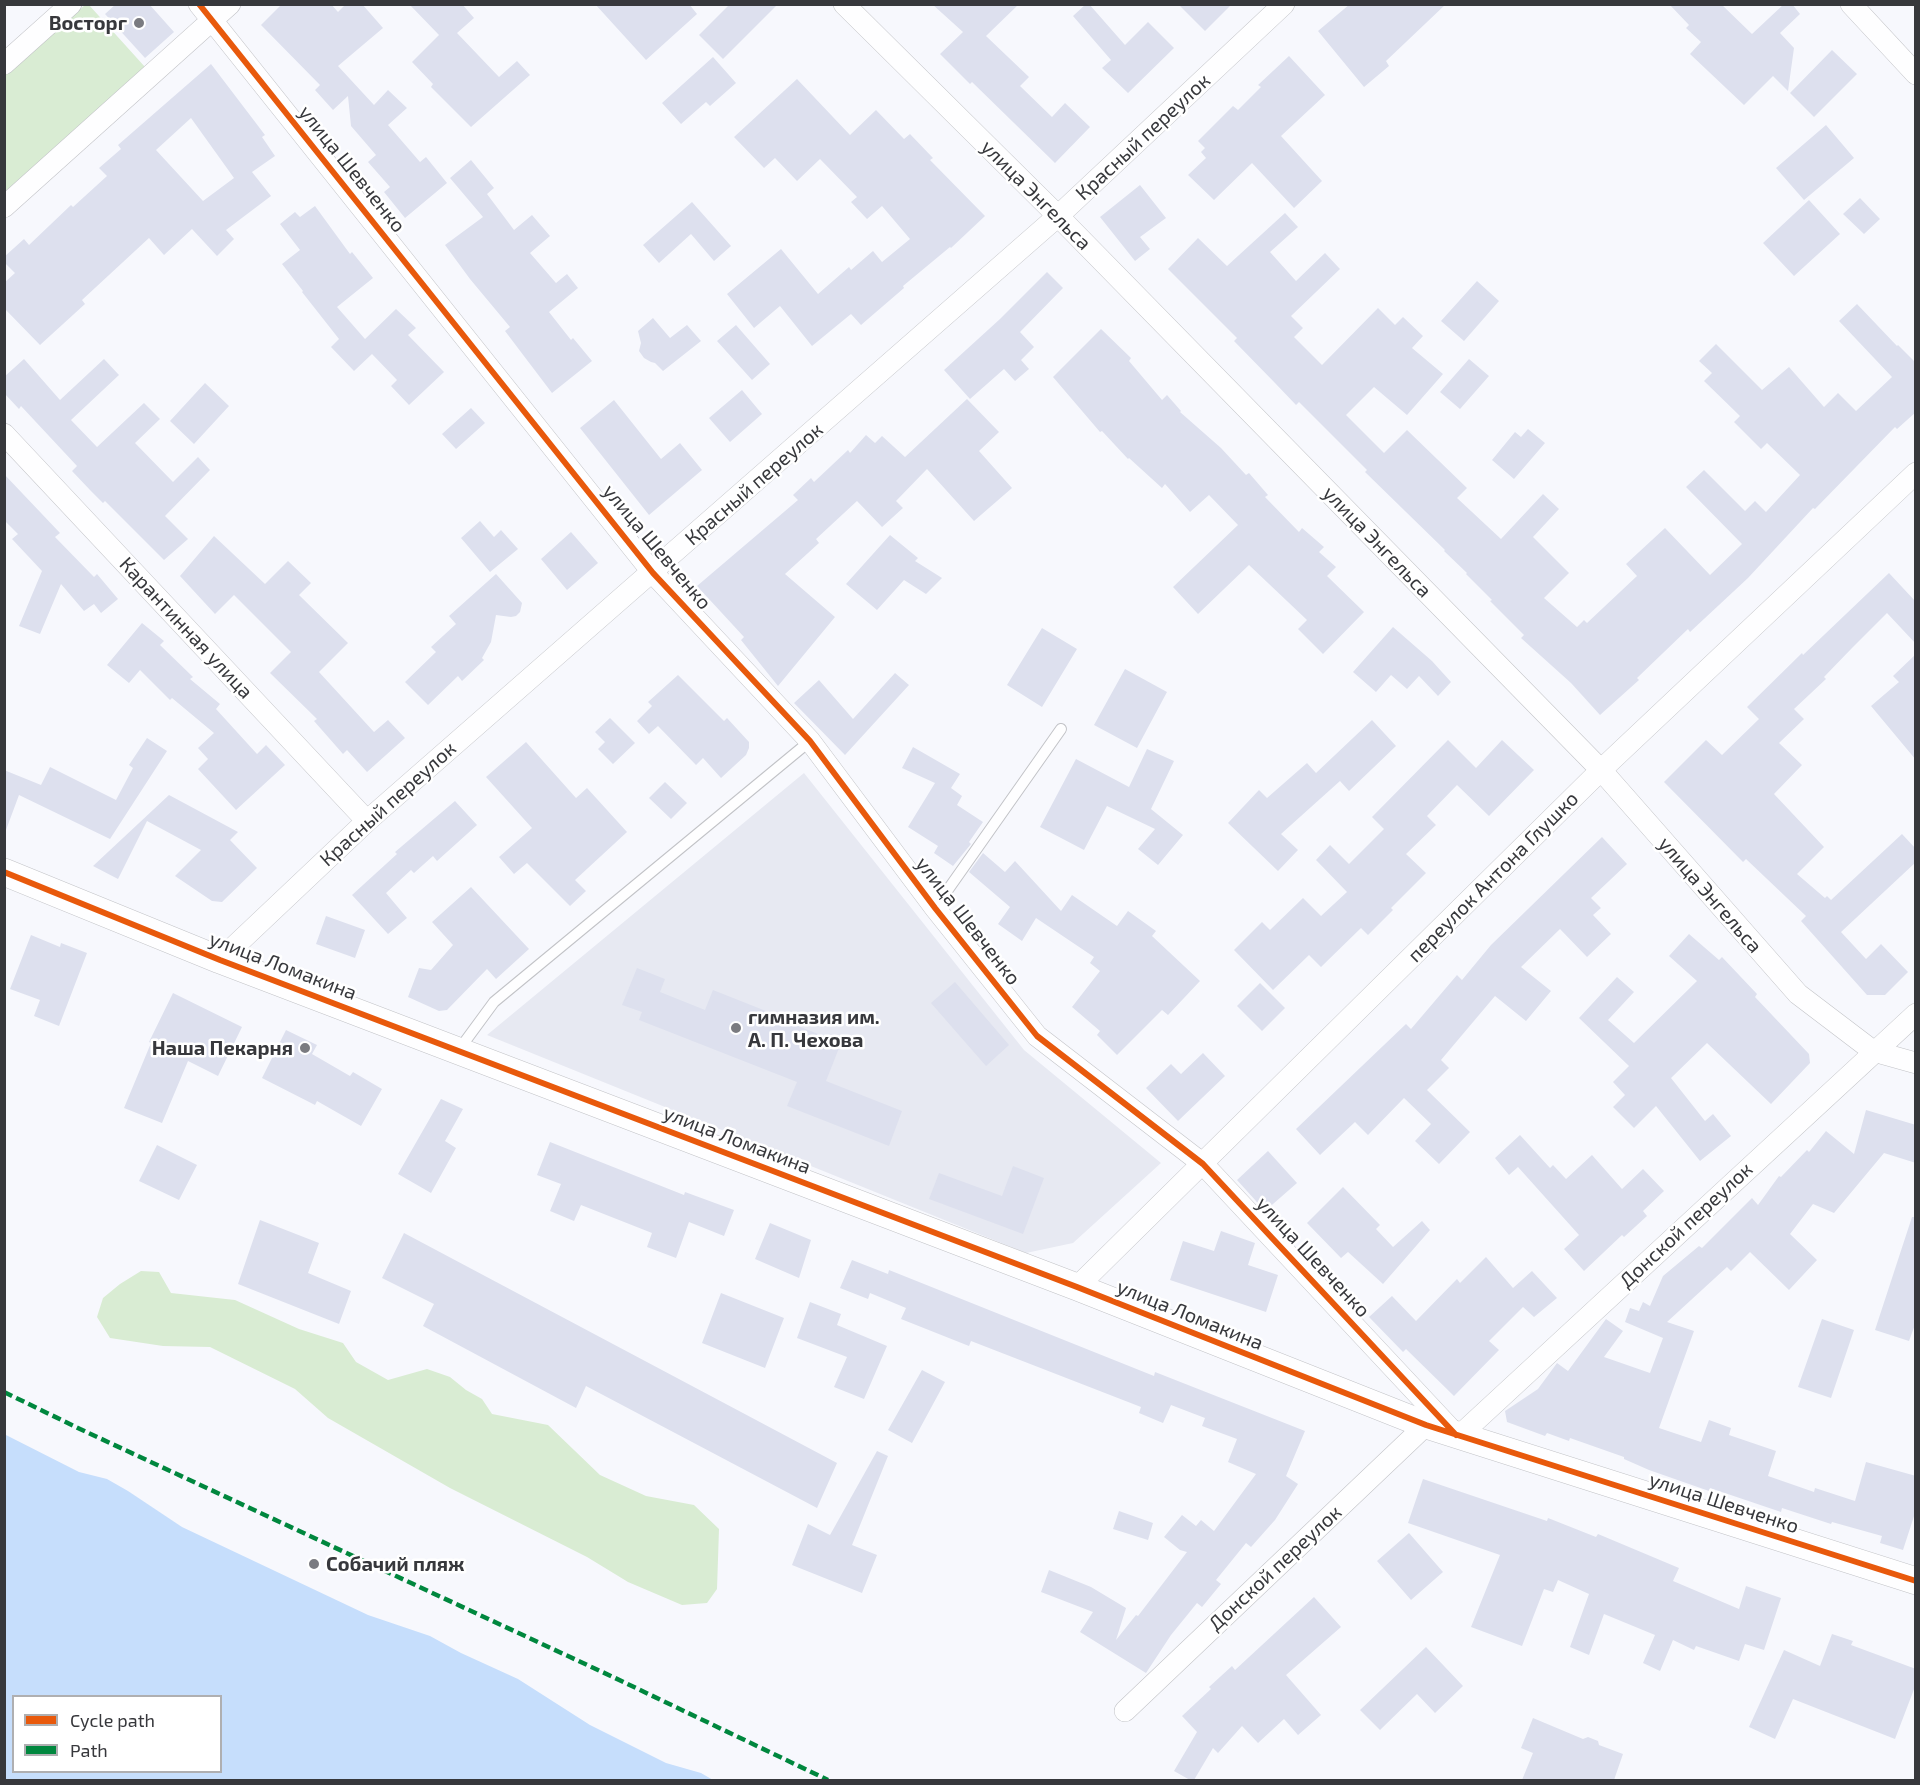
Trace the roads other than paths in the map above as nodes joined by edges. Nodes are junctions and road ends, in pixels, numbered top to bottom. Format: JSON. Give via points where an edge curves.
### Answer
{"nodes":[{"id":1,"x":71,"y":4,"type":"edge"},
{"id":2,"x":230,"y":4,"type":"edge"},
{"id":3,"x":844,"y":4,"type":"edge"},
{"id":4,"x":1284,"y":4,"type":"edge"},
{"id":5,"x":1851,"y":4,"type":"edge"},
{"id":6,"x":206,"y":13,"type":"edge"},
{"id":7,"x":4,"y":63,"type":"edge"},
{"id":8,"x":1916,"y":74,"type":"edge"},
{"id":9,"x":4,"y":207,"type":"edge"},
{"id":10,"x":1058,"y":216,"type":"junction"},
{"id":11,"x":4,"y":434,"type":"edge"},
{"id":12,"x":1916,"y":473,"type":"edge"},
{"id":13,"x":653,"y":573,"type":"junction"},
{"id":14,"x":1061,"y":729,"type":"dead end"},
{"id":15,"x":810,"y":741,"type":"junction"},
{"id":16,"x":1601,"y":770,"type":"junction"},
{"id":17,"x":367,"y":821,"type":"junction"},
{"id":18,"x":4,"y":872,"type":"edge"},
{"id":19,"x":935,"y":908,"type":"junction"},
{"id":20,"x":220,"y":960,"type":"junction"},
{"id":21,"x":1916,"y":1014,"type":"edge"},
{"id":22,"x":458,"y":1051,"type":"junction"},
{"id":23,"x":1874,"y":1051,"type":"junction"},
{"id":24,"x":1916,"y":1063,"type":"edge"},
{"id":25,"x":1203,"y":1164,"type":"junction"},
{"id":26,"x":1077,"y":1287,"type":"junction"},
{"id":27,"x":1426,"y":1425,"type":"junction"},
{"id":28,"x":1458,"y":1437,"type":"junction"},
{"id":29,"x":1916,"y":1581,"type":"edge"},
{"id":30,"x":1125,"y":1711,"type":"dead end"}],
"edges":[{"from":1,"to":7,"type":"street"},
{"from":2,"to":6,"type":"street"},
{"from":3,"to":10,"type":"street","name":"улица Энгельса"},
{"from":4,"to":10,"type":"street","name":"Красный переулок"},
{"from":5,"to":8,"type":"street"},
{"from":6,"to":9,"type":"street"},
{"from":6,"to":13,"type":"street","name":"улица Шевченко"},
{"from":10,"to":13,"type":"street","name":"Красный переулок"},
{"from":10,"to":16,"type":"street","name":"улица Энгельса"},
{"from":11,"to":17,"type":"street","name":"Карантинная улица"},
{"from":12,"to":16,"type":"street","name":"переулок Антона Глушко"},
{"from":13,"to":15,"type":"street","name":"улица Шевченко"},
{"from":13,"to":17,"type":"street","name":"Красный переулок"},
{"from":14,"to":19,"type":"lane"},
{"from":15,"to":19,"type":"street","name":"улица Шевченко"},
{"from":15,"to":22,"type":"lane","via":[[494,1002]]},
{"from":16,"to":23,"type":"street","name":"улица Энгельса","via":[[1798,994]]},
{"from":16,"to":25,"type":"street","name":"переулок Антона Глушко"},
{"from":17,"to":20,"type":"street","name":"Красный переулок"},
{"from":18,"to":20,"type":"street","name":"улица Ломакина"},
{"from":19,"to":25,"type":"street","name":"улица Шевченко","via":[[1037,1036]]},
{"from":20,"to":22,"type":"street","name":"улица Ломакина"},
{"from":21,"to":23,"type":"street","name":"Донской переулок"},
{"from":22,"to":26,"type":"street","name":"улица Ломакина"},
{"from":23,"to":24,"type":"street","name":"улица Энгельса"},
{"from":23,"to":28,"type":"street","name":"Донской переулок"},
{"from":25,"to":26,"type":"street","name":"переулок Антона Глушко"},
{"from":25,"to":28,"type":"street","name":"улица Шевченко"},
{"from":26,"to":27,"type":"street","name":"улица Ломакина"},
{"from":27,"to":28,"type":"street","name":"улица Ломакина"},
{"from":27,"to":30,"type":"street","name":"Донской переулок"},
{"from":28,"to":29,"type":"street","name":"улица Шевченко"}]}
